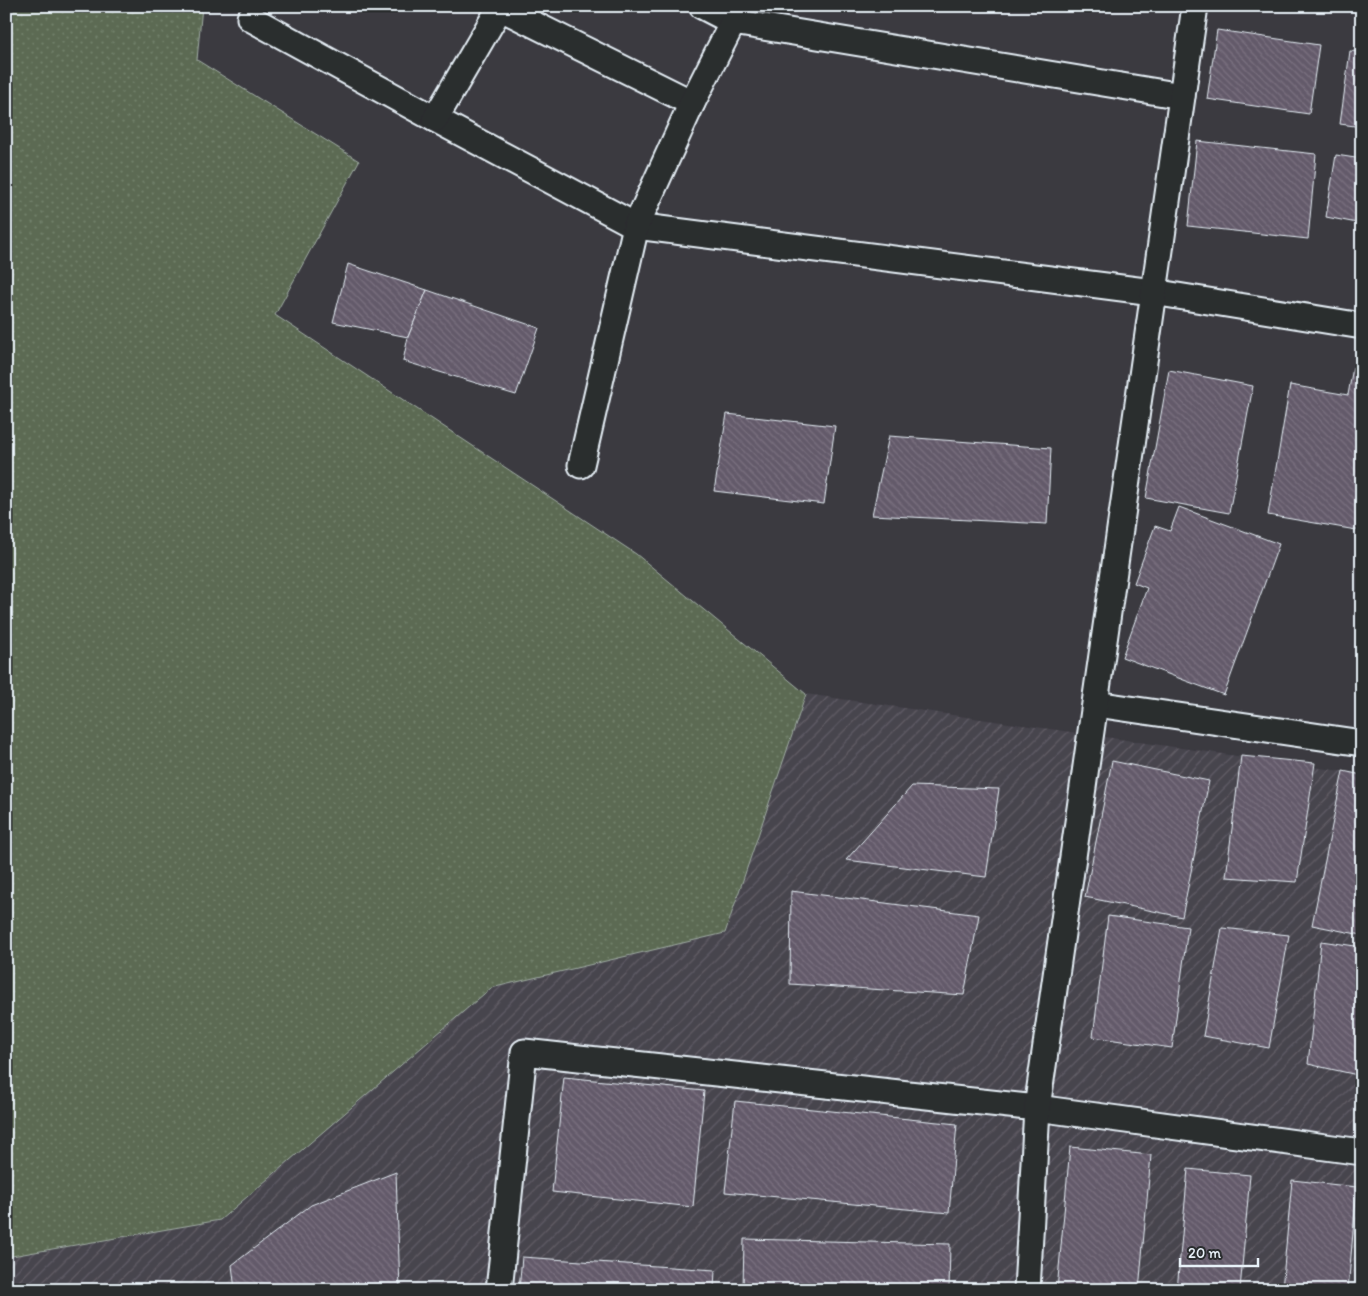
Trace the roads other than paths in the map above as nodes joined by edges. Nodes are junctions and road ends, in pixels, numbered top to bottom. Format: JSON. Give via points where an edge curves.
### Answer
{"nodes":[{"id":1,"x":702,"y":6,"type":"edge"},
{"id":2,"x":1195,"y":6,"type":"edge"},
{"id":3,"x":501,"y":7,"type":"edge"},
{"id":4,"x":736,"y":14,"type":"edge"},
{"id":5,"x":250,"y":18,"type":"dead end"},
{"id":6,"x":1182,"y":96,"type":"junction"},
{"id":7,"x":692,"y":103,"type":"junction"},
{"id":8,"x":435,"y":119,"type":"junction"},
{"id":9,"x":636,"y":226,"type":"junction"},
{"id":10,"x":1153,"y":292,"type":"junction"},
{"id":11,"x":1362,"y":326,"type":"edge"},
{"id":12,"x":581,"y":465,"type":"dead end"},
{"id":13,"x":1096,"y":704,"type":"junction"},
{"id":14,"x":1362,"y":743,"type":"edge"},
{"id":15,"x":1037,"y":1108,"type":"junction"},
{"id":16,"x":1362,"y":1152,"type":"edge"},
{"id":17,"x":500,"y":1290,"type":"edge"},
{"id":18,"x":1027,"y":1290,"type":"edge"}],
"edges":[{"from":1,"to":4,"type":"street"},
{"from":2,"to":6,"type":"street"},
{"from":3,"to":7,"type":"street"},
{"from":3,"to":8,"type":"street"},
{"from":4,"to":6,"type":"street"},
{"from":4,"to":7,"type":"street"},
{"from":5,"to":8,"type":"street"},
{"from":6,"to":10,"type":"street"},
{"from":7,"to":9,"type":"street"},
{"from":8,"to":9,"type":"street"},
{"from":9,"to":10,"type":"street"},
{"from":9,"to":12,"type":"street"},
{"from":10,"to":11,"type":"street"},
{"from":10,"to":13,"type":"street"},
{"from":13,"to":14,"type":"street"},
{"from":13,"to":15,"type":"street"},
{"from":15,"to":16,"type":"street"},
{"from":15,"to":17,"type":"street","via":[[524,1052]]},
{"from":15,"to":18,"type":"street"}]}
